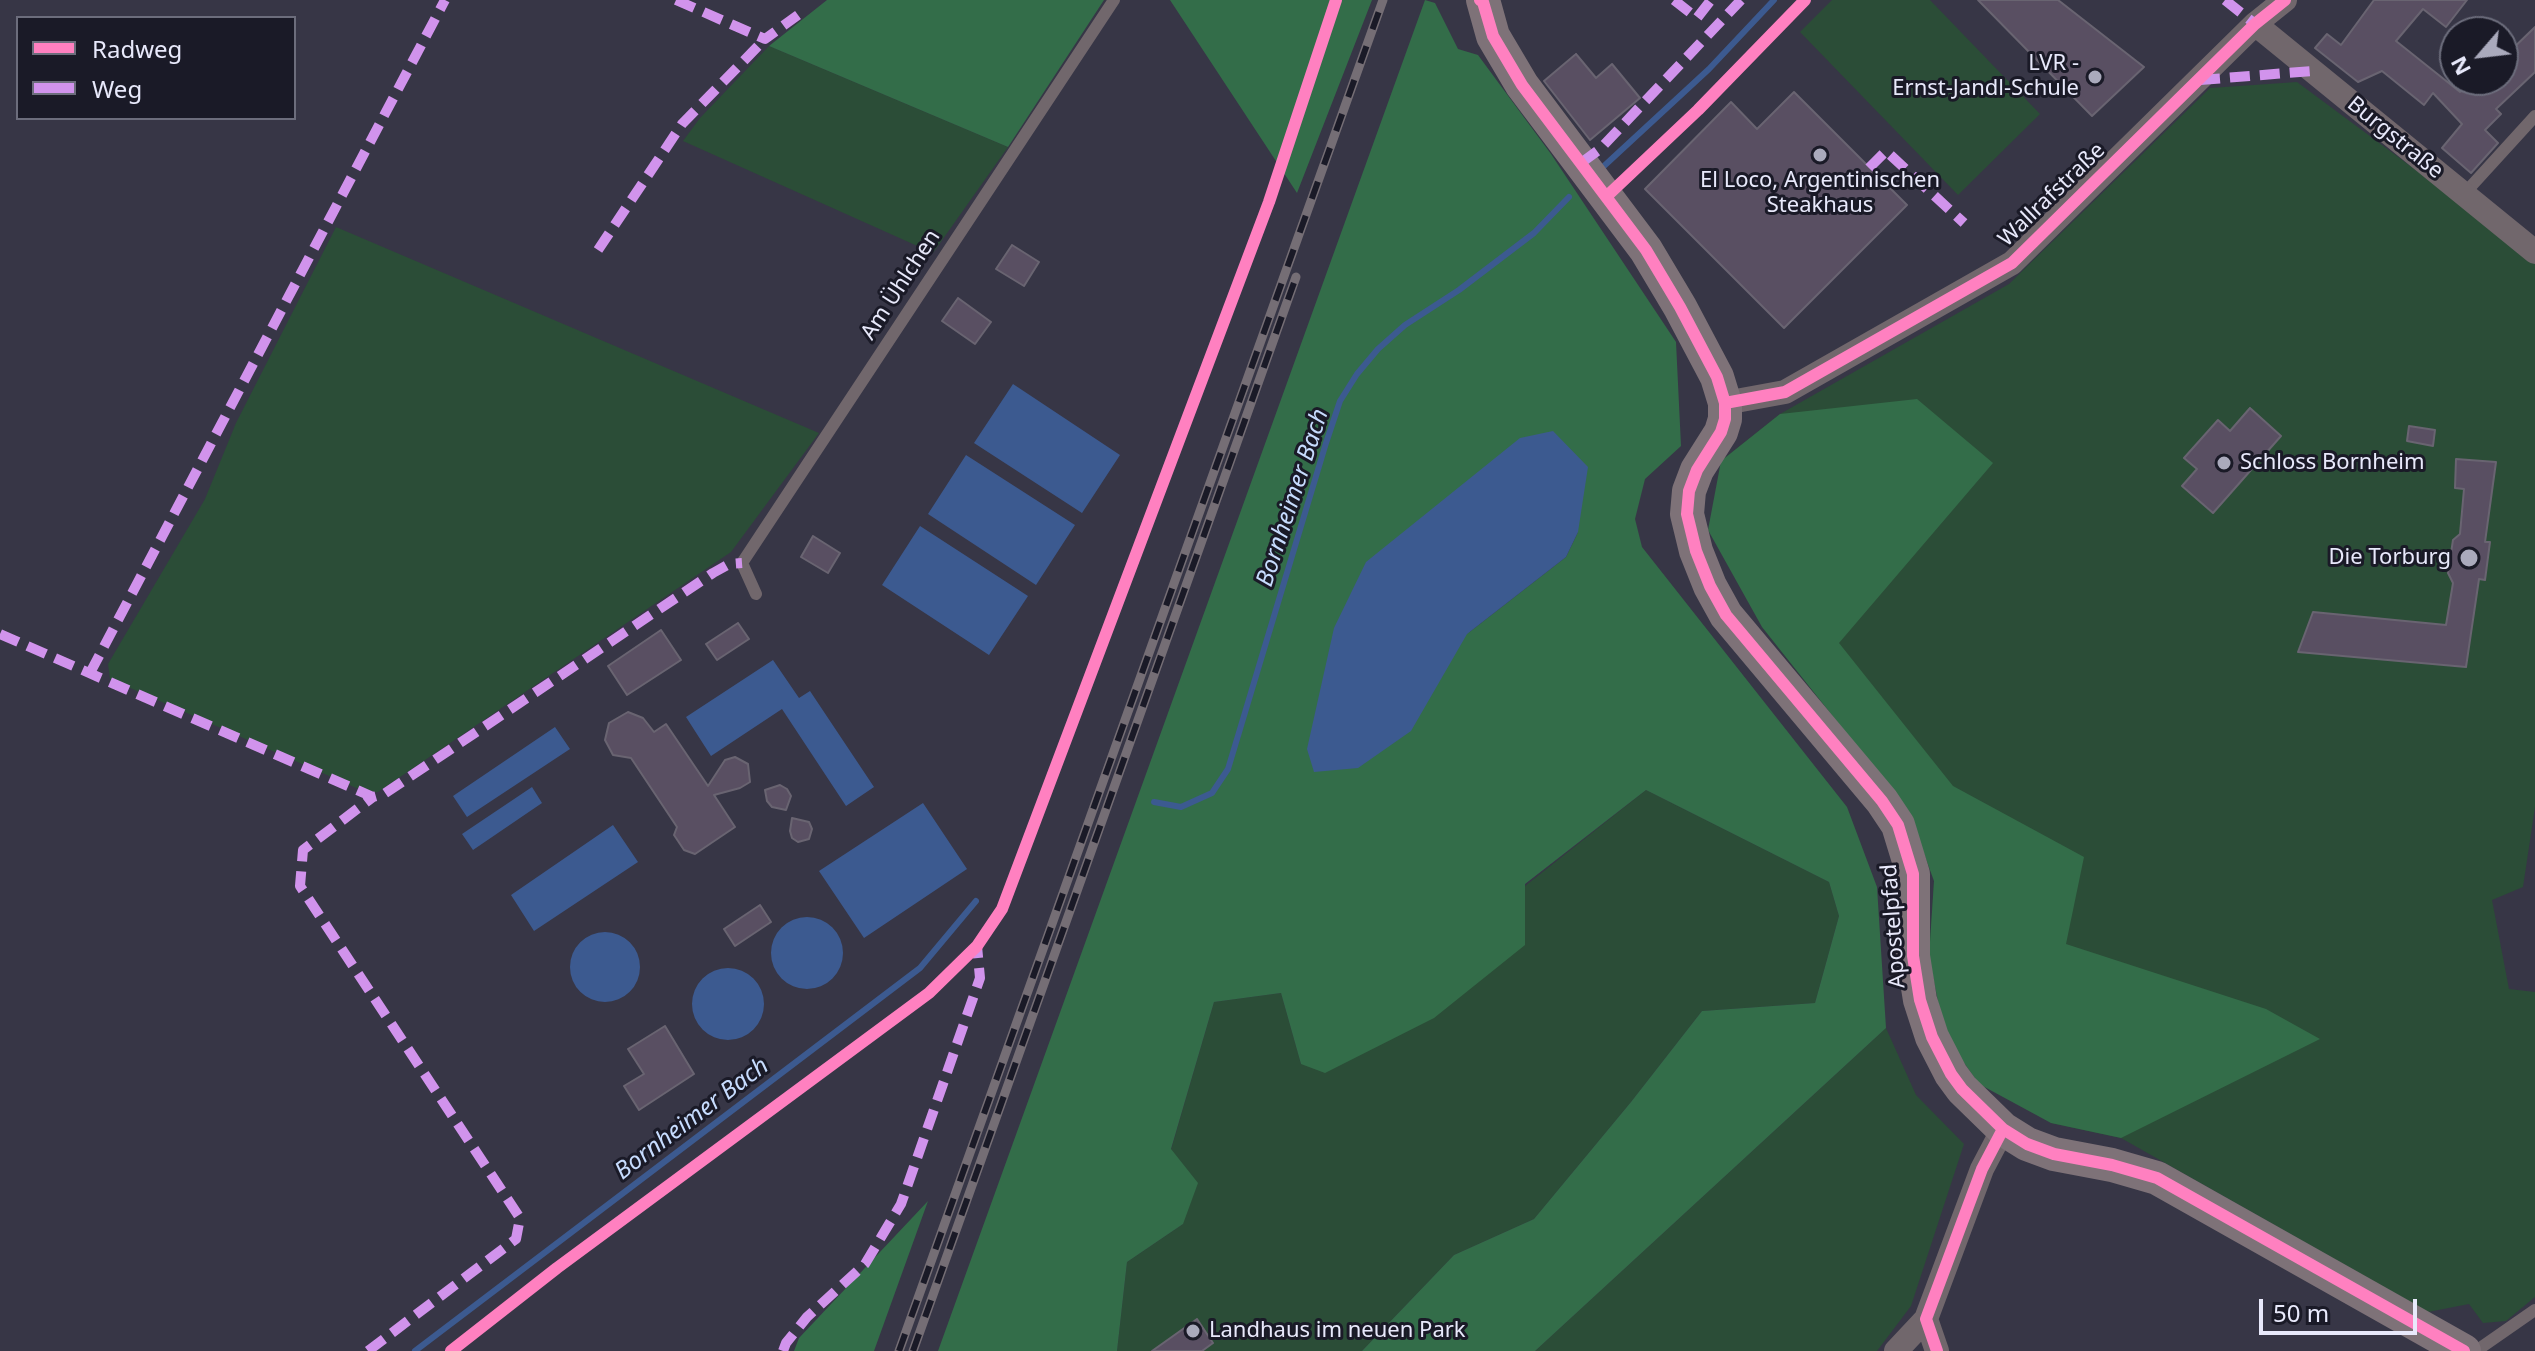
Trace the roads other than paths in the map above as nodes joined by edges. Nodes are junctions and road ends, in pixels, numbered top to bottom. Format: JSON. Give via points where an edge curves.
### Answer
{"nodes":[{"id":1,"x":1114,"y":0,"type":"edge"},
{"id":2,"x":2285,"y":0,"type":"edge"},
{"id":3,"x":1482,"y":1,"type":"edge"},
{"id":4,"x":2255,"y":24,"type":"junction"},
{"id":5,"x":2535,"y":116,"type":"edge"},
{"id":6,"x":2464,"y":194,"type":"junction"},
{"id":7,"x":2535,"y":252,"type":"edge"},
{"id":8,"x":1725,"y":403,"type":"junction"},
{"id":9,"x":756,"y":594,"type":"dead end"},
{"id":10,"x":2003,"y":1129,"type":"junction"},
{"id":11,"x":2535,"y":1310,"type":"edge"},
{"id":12,"x":1926,"y":1319,"type":"junction"},
{"id":13,"x":1896,"y":1351,"type":"edge"},
{"id":14,"x":1937,"y":1351,"type":"edge"},
{"id":15,"x":2464,"y":1351,"type":"edge"},
{"id":16,"x":2476,"y":1351,"type":"edge"}],
"edges":[{"from":1,"to":9,"type":"lane","name":"Am Ühlchen","via":[[742,563]]},
{"from":2,"to":4,"type":"street","name":"Wallrafstraße"},
{"from":3,"to":8,"type":"street","via":[[1493,36],[1522,85],[1646,250],[1712,367]]},
{"from":4,"to":6,"type":"street","name":"Burgstraße"},
{"from":4,"to":8,"type":"street","name":"Wallrafstraße","via":[[2012,263],[1785,392]]},
{"from":5,"to":6,"type":"lane"},
{"from":6,"to":7,"type":"street","name":"Burgstraße"},
{"from":8,"to":10,"type":"street","name":"Apostelpfad","via":[[1721,432],[1689,491],[1687,514],[1696,551],[1726,615],[1898,825],[1913,874],[1913,956],[1929,1028],[1951,1074]]},
{"from":10,"to":12,"type":"street","via":[[1982,1169]]},
{"from":10,"to":15,"type":"street","name":"Apostelpfad","via":[[2042,1150],[2168,1184]]},
{"from":11,"to":16,"type":"lane"},
{"from":12,"to":13,"type":"street"},
{"from":12,"to":14,"type":"street"}]}
